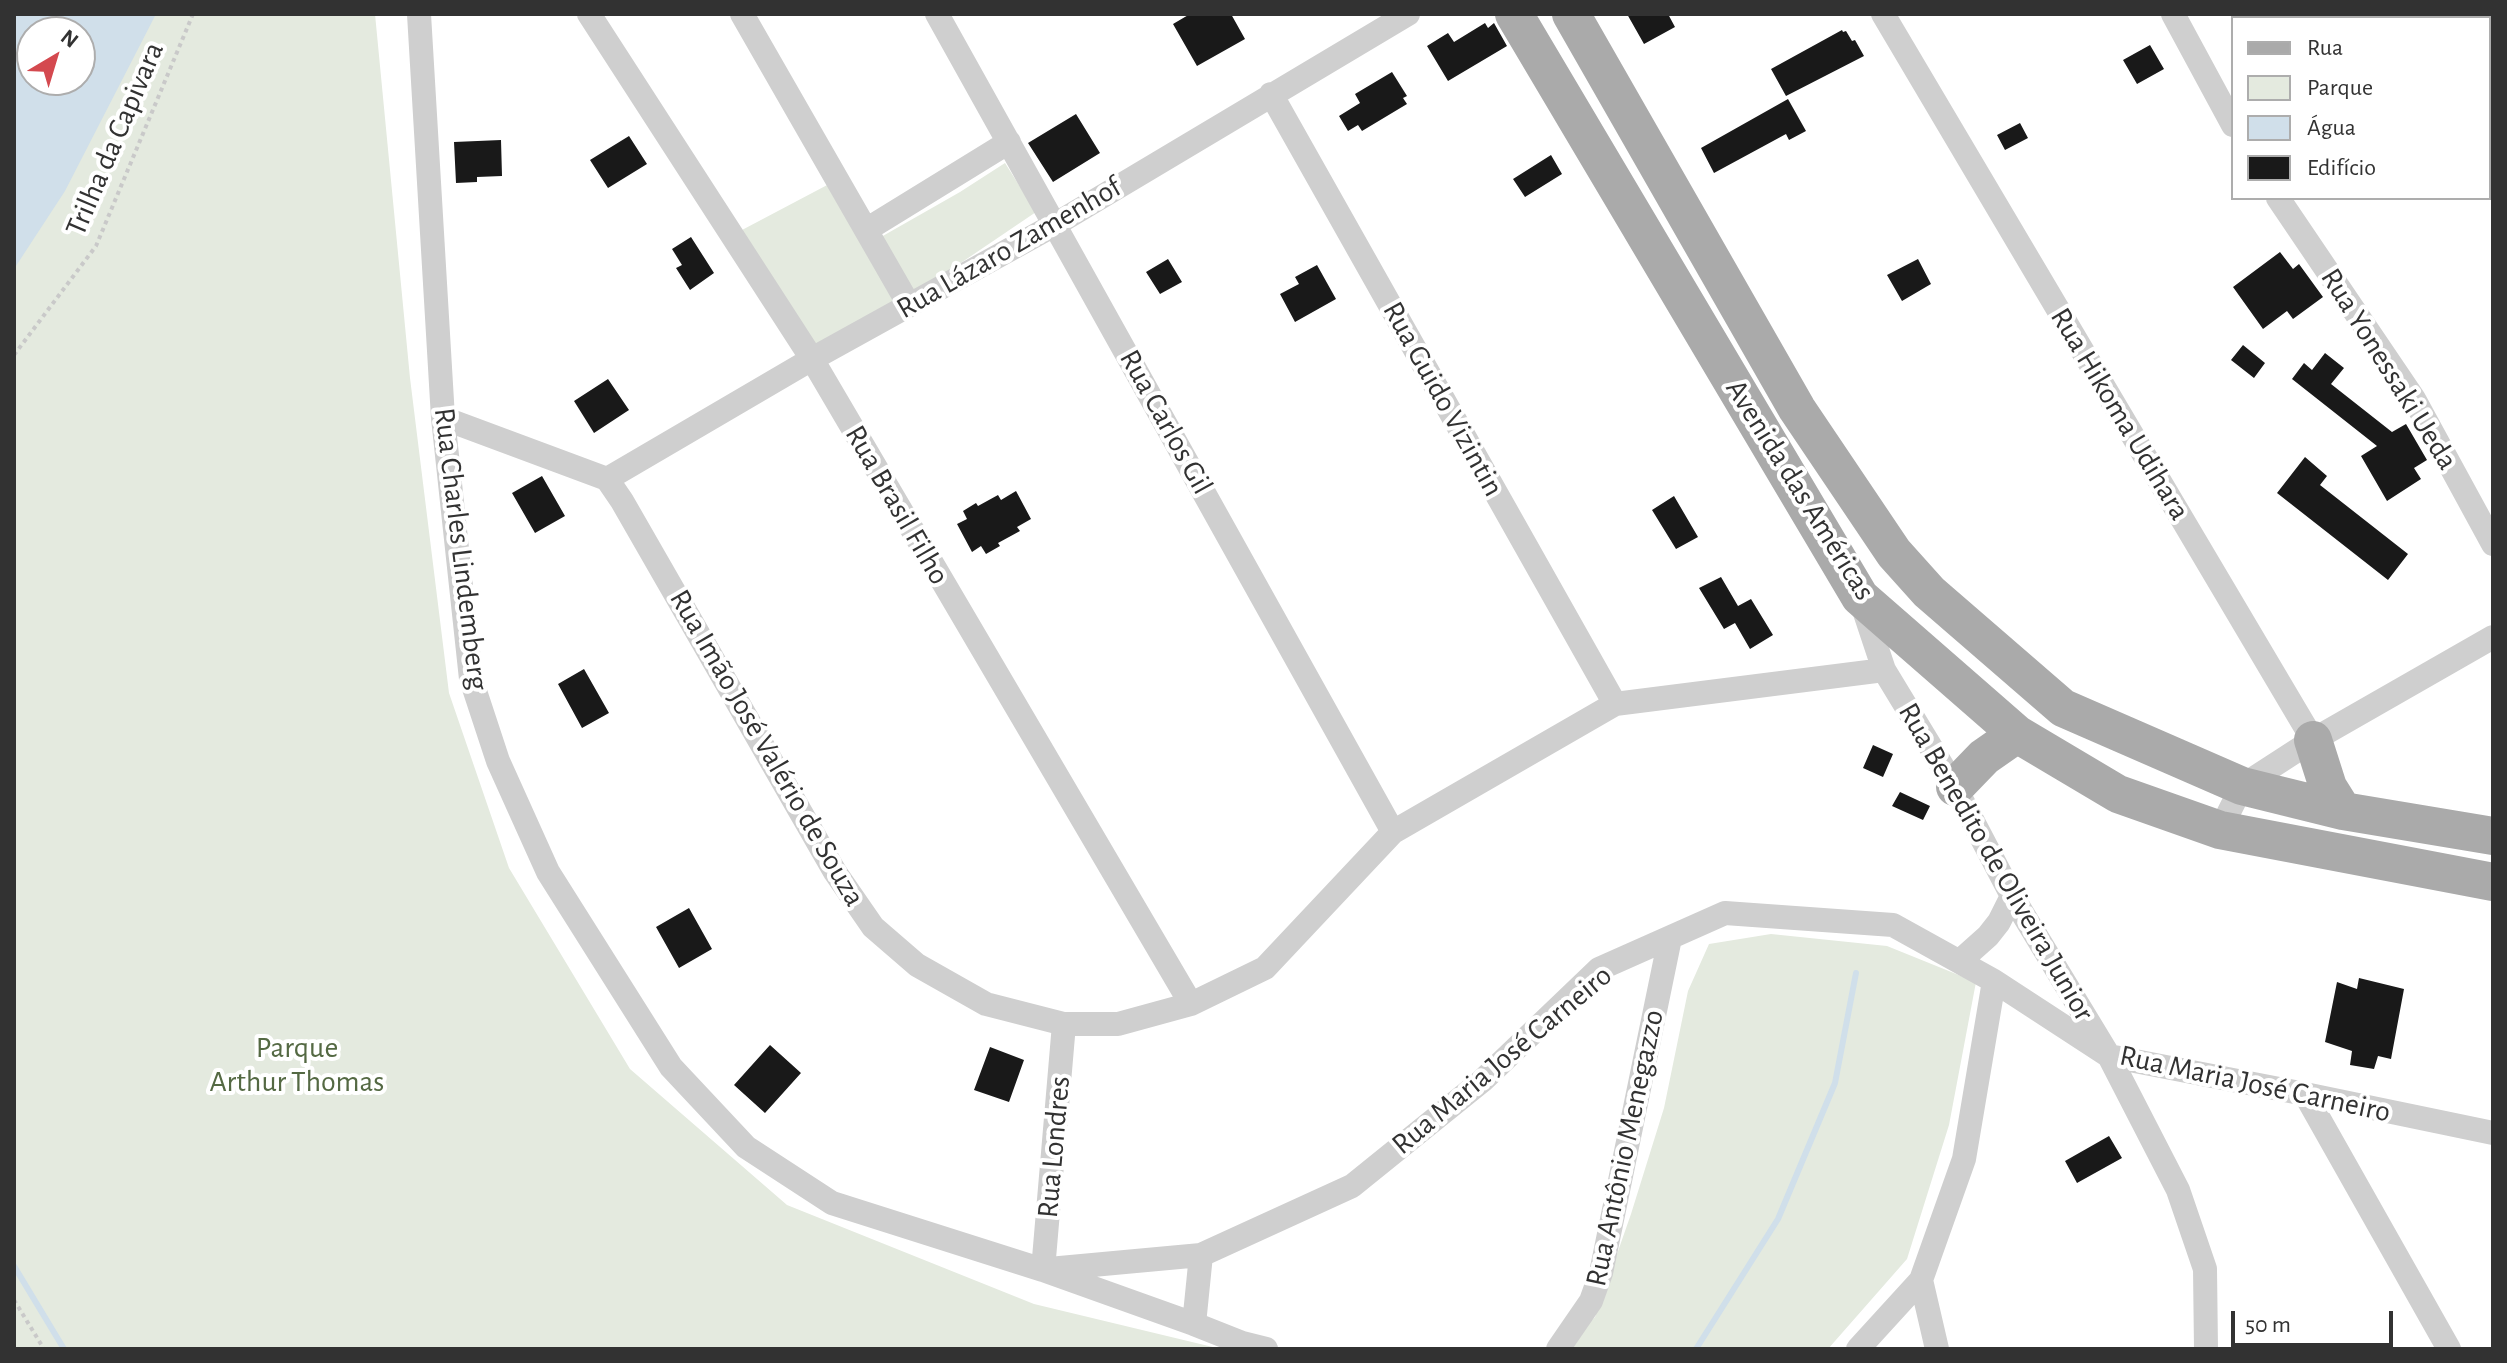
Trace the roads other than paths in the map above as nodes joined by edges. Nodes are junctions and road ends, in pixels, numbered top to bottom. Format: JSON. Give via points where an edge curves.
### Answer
{"nodes":[{"id":1,"x":419,"y":14,"type":"edge"},
{"id":2,"x":589,"y":14,"type":"edge"},
{"id":3,"x":742,"y":14,"type":"edge"},
{"id":4,"x":937,"y":14,"type":"edge"},
{"id":5,"x":1408,"y":14,"type":"edge"},
{"id":6,"x":1514,"y":14,"type":"edge"},
{"id":7,"x":1571,"y":14,"type":"edge"},
{"id":8,"x":1883,"y":14,"type":"edge"},
{"id":9,"x":2173,"y":14,"type":"edge"},
{"id":10,"x":1271,"y":94,"type":"junction"},
{"id":11,"x":2231,"y":121,"type":"edge"},
{"id":12,"x":1009,"y":142,"type":"junction"},
{"id":13,"x":2279,"y":200,"type":"edge"},
{"id":14,"x":1056,"y":224,"type":"junction"},
{"id":15,"x":866,"y":230,"type":"junction"},
{"id":16,"x":909,"y":305,"type":"junction"},
{"id":17,"x":812,"y":359,"type":"junction"},
{"id":18,"x":443,"y":418,"type":"junction"},
{"id":19,"x":607,"y":479,"type":"junction"},
{"id":20,"x":2493,"y":544,"type":"edge"},
{"id":21,"x":1860,"y":597,"type":"junction"},
{"id":22,"x":2493,"y":637,"type":"edge"},
{"id":23,"x":1884,"y":670,"type":"junction"},
{"id":24,"x":1615,"y":704,"type":"junction"},
{"id":25,"x":2017,"y":734,"type":"junction"},
{"id":26,"x":2313,"y":740,"type":"junction"},
{"id":27,"x":2242,"y":786,"type":"junction"},
{"id":28,"x":1955,"y":787,"type":"junction"},
{"id":29,"x":2343,"y":811,"type":"junction"},
{"id":30,"x":2220,"y":830,"type":"junction"},
{"id":31,"x":1393,"y":832,"type":"junction"},
{"id":32,"x":2493,"y":836,"type":"edge"},
{"id":33,"x":2493,"y":882,"type":"edge"},
{"id":34,"x":2012,"y":896,"type":"junction"},
{"id":35,"x":1670,"y":938,"type":"junction"},
{"id":36,"x":1960,"y":961,"type":"junction"},
{"id":37,"x":1994,"y":981,"type":"junction"},
{"id":38,"x":1191,"y":1004,"type":"junction"},
{"id":39,"x":1064,"y":1024,"type":"junction"},
{"id":40,"x":2109,"y":1056,"type":"junction"},
{"id":41,"x":2305,"y":1094,"type":"junction"},
{"id":42,"x":2493,"y":1133,"type":"edge"},
{"id":43,"x":1201,"y":1255,"type":"junction"},
{"id":44,"x":1043,"y":1270,"type":"junction"},
{"id":45,"x":1921,"y":1280,"type":"junction"},
{"id":46,"x":1194,"y":1324,"type":"junction"},
{"id":47,"x":1266,"y":1349,"type":"edge"},
{"id":48,"x":1558,"y":1349,"type":"edge"},
{"id":49,"x":1858,"y":1349,"type":"edge"},
{"id":50,"x":1937,"y":1349,"type":"edge"},
{"id":51,"x":2206,"y":1349,"type":"edge"},
{"id":52,"x":2449,"y":1349,"type":"edge"}],
"edges":[{"from":1,"to":18,"type":"street","name":"Rua Charles Lindemberg"},
{"from":2,"to":17,"type":"street","name":"Rua Brasil Filho"},
{"from":3,"to":15,"type":"street"},
{"from":4,"to":12,"type":"street","name":"Rua Carlos Gil"},
{"from":5,"to":10,"type":"street","name":"Rua Lázaro Zamenhof"},
{"from":6,"to":21,"type":"main road","name":"Avenida das Américas"},
{"from":7,"to":27,"type":"main road","name":"Avenida das Américas","via":[[1797,409],[1894,553],[1929,592],[2063,708]]},
{"from":8,"to":26,"type":"street","name":"Rua Hikoma Udihara"},
{"from":9,"to":11,"type":"street"},
{"from":10,"to":14,"type":"street","name":"Rua Lázaro Zamenhof"},
{"from":10,"to":24,"type":"street","name":"Rua Guido Vizintin"},
{"from":12,"to":14,"type":"street","name":"Rua Carlos Gil"},
{"from":12,"to":15,"type":"street"},
{"from":13,"to":20,"type":"street","name":"Rua Yonessaki Ueda","via":[[2414,399]]},
{"from":14,"to":16,"type":"street","name":"Rua Lázaro Zamenhof"},
{"from":14,"to":31,"type":"street","name":"Rua Carlos Gil"},
{"from":15,"to":16,"type":"street"},
{"from":16,"to":17,"type":"street","name":"Rua Lázaro Zamenhof"},
{"from":17,"to":19,"type":"street","name":"Rua Lázaro Zamenhof"},
{"from":17,"to":38,"type":"street","name":"Rua Brasil Filho"},
{"from":18,"to":19,"type":"street"},
{"from":18,"to":44,"type":"street","name":"Rua Charles Lindemberg","via":[[471,679],[498,761],[548,872],[671,1067],[746,1147],[832,1203]]},
{"from":19,"to":39,"type":"street","name":"Rua Imão José Valério de Souza","via":[[835,872],[873,927],[917,965],[986,1004]]},
{"from":21,"to":23,"type":"street","name":"Rua Benedito de Oliveira Junior"},
{"from":21,"to":25,"type":"main road","name":"Avenida das Américas"},
{"from":22,"to":26,"type":"street"},
{"from":23,"to":24,"type":"street","name":"Rua Imão José Valério de Souza"},
{"from":23,"to":28,"type":"street","name":"Rua Benedito de Oliveira Junior"},
{"from":24,"to":31,"type":"street","name":"Rua Imão José Valério de Souza"},
{"from":25,"to":28,"type":"main road"},
{"from":25,"to":30,"type":"main road","name":"Avenida das Américas","via":[[2118,794]]},
{"from":26,"to":27,"type":"street"},
{"from":26,"to":29,"type":"main road","via":[[2328,787]]},
{"from":27,"to":29,"type":"main road","name":"Avenida das Américas"},
{"from":27,"to":30,"type":"street"},
{"from":28,"to":34,"type":"street","name":"Rua Benedito de Oliveira Junior"},
{"from":29,"to":32,"type":"main road","name":"Avenida das Américas"},
{"from":30,"to":33,"type":"main road","name":"Avenida das Américas"},
{"from":31,"to":38,"type":"street","name":"Rua Imão José Valério de Souza","via":[[1265,968]]},
{"from":34,"to":36,"type":"street","via":[[1988,936]]},
{"from":34,"to":40,"type":"street","name":"Rua Benedito de Oliveira Junior"},
{"from":35,"to":36,"type":"street","name":"Rua Maria José Carneiro","via":[[1725,913],[1893,925]]},
{"from":35,"to":43,"type":"street","name":"Rua Maria José Carneiro","via":[[1599,969],[1482,1081],[1352,1186]]},
{"from":35,"to":48,"type":"street","name":"Rua Antônio Menegazzo","via":[[1601,1273],[1591,1301]]},
{"from":36,"to":37,"type":"street","name":"Rua Maria José Carneiro"},
{"from":37,"to":40,"type":"street","name":"Rua Maria José Carneiro"},
{"from":37,"to":45,"type":"street","via":[[1964,1159]]},
{"from":38,"to":39,"type":"street","name":"Rua Imão José Valério de Souza","via":[[1118,1024]]},
{"from":39,"to":44,"type":"street","name":"Rua Londres"},
{"from":40,"to":41,"type":"street","name":"Rua Maria José Carneiro"},
{"from":40,"to":51,"type":"street","name":"Rua Benedito de Oliveira Junior","via":[[2178,1190],[2205,1269]]},
{"from":41,"to":42,"type":"street","name":"Rua Maria José Carneiro"},
{"from":41,"to":52,"type":"street"},
{"from":43,"to":44,"type":"street","name":"Rua Charles Lindemberg"},
{"from":43,"to":46,"type":"street"},
{"from":44,"to":46,"type":"street"},
{"from":45,"to":49,"type":"street"},
{"from":45,"to":50,"type":"street"},
{"from":46,"to":47,"type":"street"}]}
